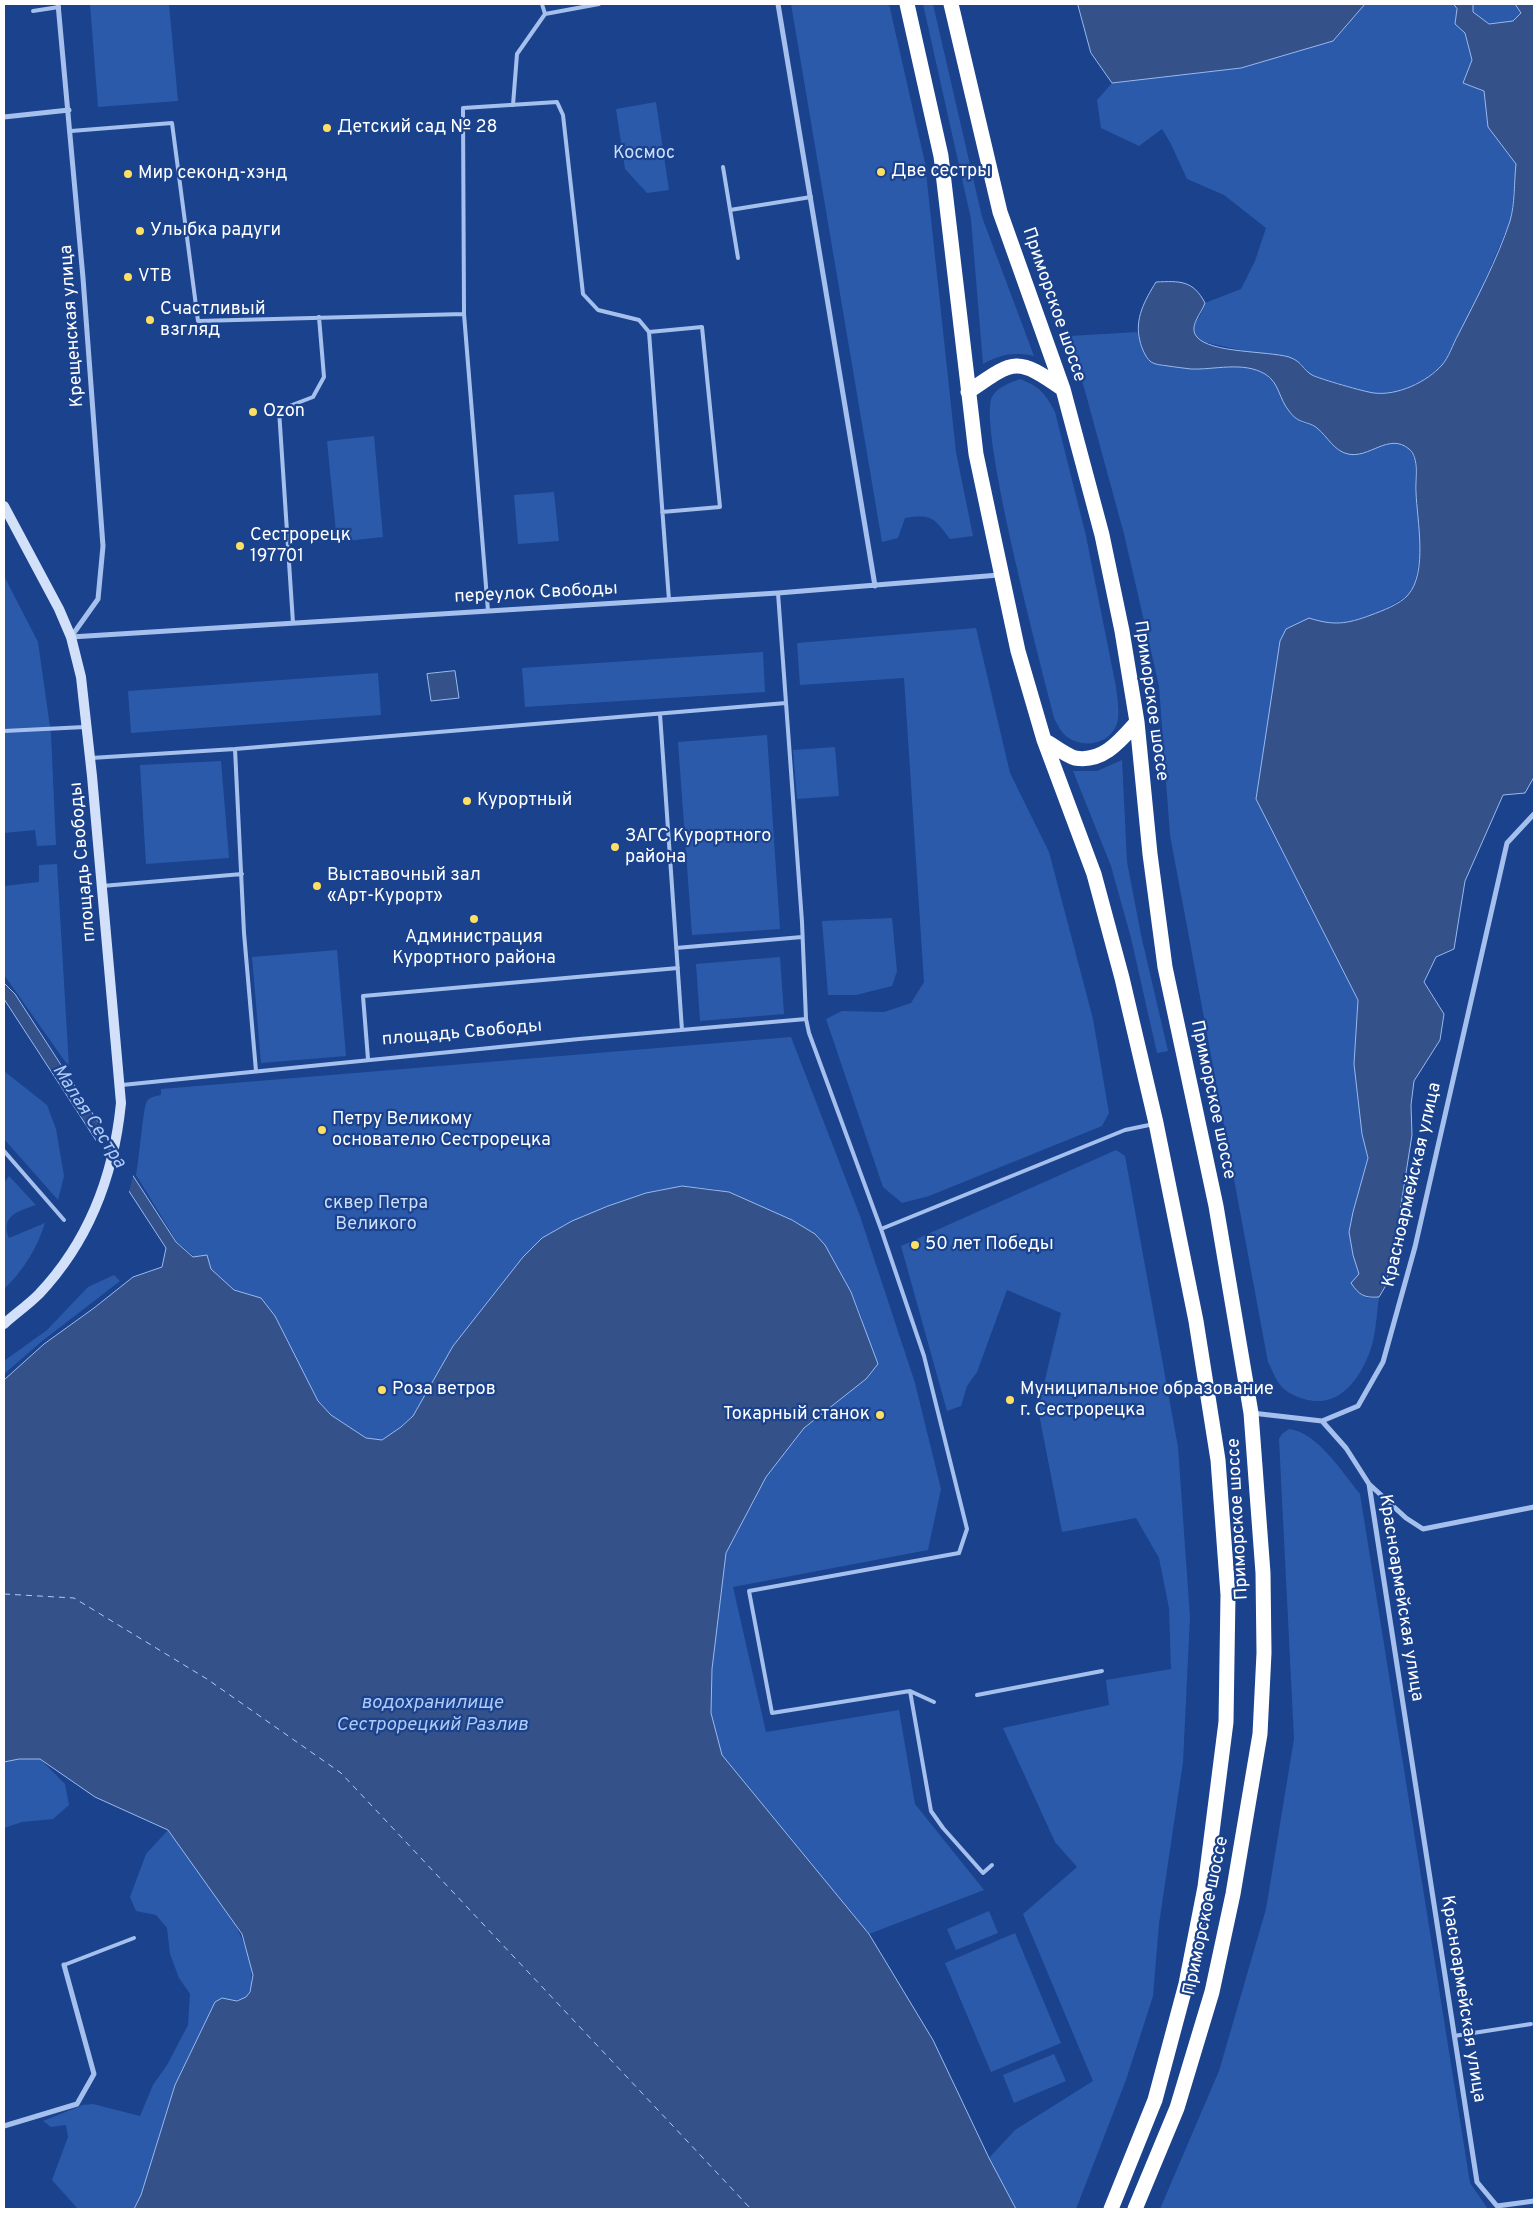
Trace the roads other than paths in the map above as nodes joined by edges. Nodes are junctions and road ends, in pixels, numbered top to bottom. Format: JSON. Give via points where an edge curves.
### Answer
{"nodes":[{"id":1,"x":542,"y":4,"type":"edge"},
{"id":2,"x":599,"y":4,"type":"edge"},
{"id":3,"x":778,"y":4,"type":"edge"},
{"id":4,"x":907,"y":4,"type":"edge"},
{"id":5,"x":951,"y":4,"type":"edge"},
{"id":6,"x":59,"y":6,"type":"edge"},
{"id":7,"x":33,"y":11,"type":"dead end"},
{"id":8,"x":545,"y":14,"type":"junction"},
{"id":9,"x":513,"y":105,"type":"junction"},
{"id":10,"x":69,"y":110,"type":"junction"},
{"id":11,"x":4,"y":117,"type":"edge"},
{"id":12,"x":71,"y":132,"type":"junction"},
{"id":13,"x":724,"y":167,"type":"dead end"},
{"id":14,"x":812,"y":196,"type":"junction"},
{"id":15,"x":730,"y":210,"type":"junction"},
{"id":16,"x":738,"y":258,"type":"dead end"},
{"id":17,"x":464,"y":314,"type":"junction"},
{"id":18,"x":319,"y":317,"type":"junction"},
{"id":19,"x":649,"y":332,"type":"junction"},
{"id":20,"x":1063,"y":389,"type":"junction"},
{"id":21,"x":968,"y":392,"type":"junction"},
{"id":22,"x":4,"y":506,"type":"edge"},
{"id":23,"x":662,"y":512,"type":"junction"},
{"id":24,"x":1002,"y":575,"type":"junction"},
{"id":25,"x":874,"y":586,"type":"junction"},
{"id":26,"x":778,"y":593,"type":"junction"},
{"id":27,"x":669,"y":600,"type":"junction"},
{"id":28,"x":488,"y":611,"type":"junction"},
{"id":29,"x":293,"y":622,"type":"junction"},
{"id":30,"x":71,"y":637,"type":"junction"},
{"id":31,"x":786,"y":703,"type":"junction"},
{"id":32,"x":660,"y":714,"type":"junction"},
{"id":33,"x":1137,"y":722,"type":"junction"},
{"id":34,"x":87,"y":727,"type":"junction"},
{"id":35,"x":4,"y":731,"type":"edge"},
{"id":36,"x":1044,"y":740,"type":"junction"},
{"id":37,"x":235,"y":748,"type":"junction"},
{"id":38,"x":90,"y":758,"type":"junction"},
{"id":39,"x":1534,"y":814,"type":"edge"},
{"id":40,"x":242,"y":874,"type":"junction"},
{"id":41,"x":102,"y":886,"type":"junction"},
{"id":42,"x":802,"y":938,"type":"junction"},
{"id":43,"x":676,"y":948,"type":"junction"},
{"id":44,"x":678,"y":968,"type":"junction"},
{"id":45,"x":806,"y":1020,"type":"junction"},
{"id":46,"x":682,"y":1030,"type":"junction"},
{"id":47,"x":368,"y":1060,"type":"junction"},
{"id":48,"x":256,"y":1071,"type":"junction"},
{"id":49,"x":121,"y":1085,"type":"junction"},
{"id":50,"x":1156,"y":1123,"type":"junction"},
{"id":51,"x":4,"y":1151,"type":"edge"},
{"id":52,"x":64,"y":1220,"type":"dead end"},
{"id":53,"x":881,"y":1229,"type":"junction"},
{"id":54,"x":4,"y":1324,"type":"edge"},
{"id":55,"x":1251,"y":1413,"type":"junction"},
{"id":56,"x":1322,"y":1421,"type":"junction"},
{"id":57,"x":1368,"y":1484,"type":"junction"},
{"id":58,"x":1534,"y":1507,"type":"edge"},
{"id":59,"x":1102,"y":1671,"type":"dead end"},
{"id":60,"x":910,"y":1691,"type":"junction"},
{"id":61,"x":977,"y":1695,"type":"dead end"},
{"id":62,"x":934,"y":1702,"type":"dead end"},
{"id":63,"x":992,"y":1864,"type":"dead end"},
{"id":64,"x":134,"y":1938,"type":"dead end"},
{"id":65,"x":64,"y":1964,"type":"joint"},
{"id":66,"x":1531,"y":2024,"type":"dead end"},
{"id":67,"x":1454,"y":2036,"type":"junction"},
{"id":68,"x":4,"y":2126,"type":"edge"},
{"id":69,"x":1534,"y":2200,"type":"edge"},
{"id":70,"x":1111,"y":2209,"type":"edge"},
{"id":71,"x":1135,"y":2209,"type":"edge"}],
"edges":[{"from":1,"to":8,"type":"lane"},
{"from":2,"to":8,"type":"lane"},
{"from":3,"to":14,"type":"street"},
{"from":4,"to":21,"type":"highway","name":"Приморское шоссе","via":[[941,156]]},
{"from":5,"to":20,"type":"highway","name":"Приморское шоссе","via":[[1000,212]]},
{"from":6,"to":7,"type":"lane"},
{"from":6,"to":10,"type":"street","name":"Крещенская улица"},
{"from":8,"to":9,"type":"lane","via":[[517,54]]},
{"from":9,"to":17,"type":"lane","via":[[463,108]]},
{"from":9,"to":19,"type":"lane","via":[[557,102],[564,115],[583,294],[598,310],[639,320]]},
{"from":10,"to":11,"type":"street"},
{"from":10,"to":12,"type":"street","name":"Крещенская улица"},
{"from":12,"to":18,"type":"lane","via":[[172,123],[198,321]]},
{"from":12,"to":30,"type":"street","name":"Крещенская улица","via":[[103,546],[98,599]]},
{"from":13,"to":15,"type":"lane"},
{"from":14,"to":15,"type":"lane"},
{"from":14,"to":25,"type":"street"},
{"from":15,"to":16,"type":"lane"},
{"from":17,"to":18,"type":"lane"},
{"from":17,"to":28,"type":"lane"},
{"from":18,"to":29,"type":"lane","via":[[324,378],[312,397],[278,410]]},
{"from":19,"to":23,"type":"lane"},
{"from":19,"to":23,"type":"lane","via":[[702,327],[720,507]]},
{"from":20,"to":21,"type":"highway","via":[[1028,367],[1011,366]]},
{"from":20,"to":33,"type":"highway","name":"Приморское шоссе","via":[[1104,545]]},
{"from":21,"to":24,"type":"highway","name":"Приморское шоссе","via":[[976,454]]},
{"from":22,"to":30,"type":"main road","name":"площадь Свободы"},
{"from":23,"to":27,"type":"lane"},
{"from":24,"to":25,"type":"street","name":"переулок Свободы"},
{"from":24,"to":36,"type":"highway","name":"Приморское шоссе","via":[[1018,651]]},
{"from":25,"to":26,"type":"street","name":"переулок Свободы"},
{"from":26,"to":27,"type":"street","name":"переулок Свободы"},
{"from":26,"to":31,"type":"lane"},
{"from":27,"to":28,"type":"street","name":"переулок Свободы"},
{"from":28,"to":29,"type":"street","name":"переулок Свободы"},
{"from":29,"to":30,"type":"street","name":"переулок Свободы"},
{"from":30,"to":34,"type":"main road","name":"площадь Свободы","via":[[81,677]]},
{"from":31,"to":32,"type":"lane"},
{"from":31,"to":42,"type":"lane"},
{"from":32,"to":37,"type":"lane"},
{"from":32,"to":43,"type":"lane"},
{"from":33,"to":36,"type":"highway","via":[[1114,747],[1096,757],[1075,758]]},
{"from":33,"to":55,"type":"highway","name":"Приморское шоссе","via":[[1165,967],[1216,1206]]},
{"from":34,"to":35,"type":"lane"},
{"from":34,"to":38,"type":"main road","name":"площадь Свободы"},
{"from":36,"to":50,"type":"highway","name":"Приморское шоссе","via":[[1094,874]]},
{"from":37,"to":38,"type":"lane"},
{"from":37,"to":40,"type":"lane"},
{"from":38,"to":41,"type":"main road","name":"площадь Свободы"},
{"from":39,"to":56,"type":"street","name":"Красноармейская улица","via":[[1507,842],[1414,1247],[1383,1362],[1358,1406]]},
{"from":40,"to":41,"type":"lane"},
{"from":40,"to":48,"type":"lane"},
{"from":41,"to":49,"type":"main road","name":"площадь Свободы"},
{"from":42,"to":43,"type":"lane"},
{"from":42,"to":45,"type":"lane"},
{"from":43,"to":44,"type":"lane"},
{"from":44,"to":46,"type":"lane"},
{"from":44,"to":47,"type":"lane","via":[[363,996]]},
{"from":45,"to":46,"type":"lane","name":"площадь Свободы"},
{"from":45,"to":53,"type":"lane"},
{"from":46,"to":47,"type":"lane","name":"площадь Свободы"},
{"from":47,"to":48,"type":"lane","name":"площадь Свободы"},
{"from":48,"to":49,"type":"lane","name":"площадь Свободы"},
{"from":49,"to":54,"type":"main road","name":"площадь Свободы","via":[[118,1131],[108,1175],[85,1231],[39,1294]]},
{"from":50,"to":53,"type":"lane","via":[[1125,1130]]},
{"from":50,"to":70,"type":"highway","name":"Приморское шоссе","via":[[1196,1321],[1218,1460],[1228,1595],[1226,1722],[1206,1886],[1186,1984],[1155,2100]]},
{"from":51,"to":52,"type":"lane"},
{"from":53,"to":60,"type":"lane","via":[[924,1356],[967,1529],[959,1553],[749,1591],[772,1713]]},
{"from":55,"to":56,"type":"street"},
{"from":55,"to":71,"type":"highway","name":"Приморское шоссе","via":[[1263,1573],[1260,1734],[1233,1894],[1212,1992],[1177,2108]]},
{"from":56,"to":57,"type":"street","name":"Красноармейская улица","via":[[1346,1448]]},
{"from":57,"to":58,"type":"street","via":[[1423,1529]]},
{"from":57,"to":67,"type":"street","name":"Красноармейская улица"},
{"from":59,"to":61,"type":"lane"},
{"from":60,"to":62,"type":"lane"},
{"from":60,"to":63,"type":"lane","via":[[931,1811],[984,1873]]},
{"from":64,"to":65,"type":"lane"},
{"from":65,"to":68,"type":"street","via":[[94,2074],[77,2104]]},
{"from":66,"to":67,"type":"lane"},
{"from":67,"to":69,"type":"street","name":"Красноармейская улица","via":[[1477,2182],[1497,2206]]}]}
